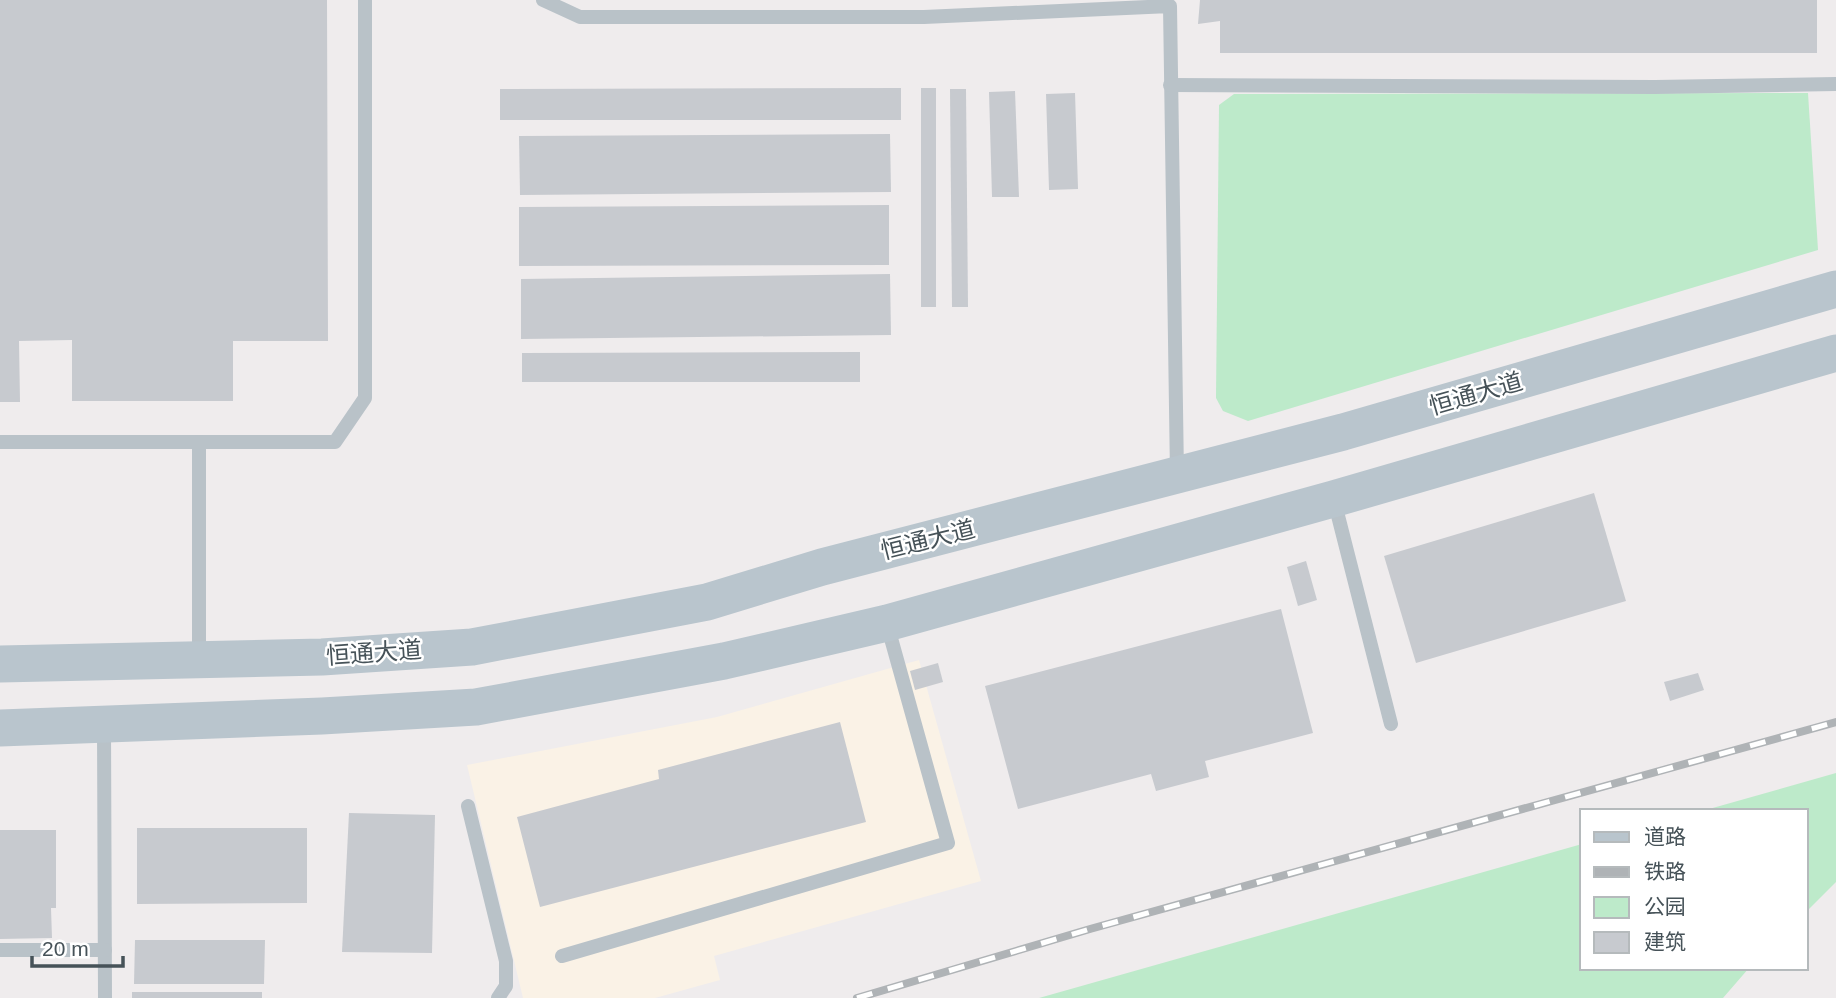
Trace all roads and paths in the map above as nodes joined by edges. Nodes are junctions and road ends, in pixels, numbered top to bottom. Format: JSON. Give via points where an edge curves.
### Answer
{"nodes":[{"id":1,"x":365,"y":0,"type":"edge"},
{"id":2,"x":543,"y":0,"type":"edge"},
{"id":3,"x":1836,"y":84,"type":"edge"},
{"id":4,"x":1170,"y":85,"type":"junction"},
{"id":5,"x":1836,"y":289,"type":"edge"},
{"id":6,"x":1836,"y":353,"type":"edge"},
{"id":7,"x":0,"y":442,"type":"edge"},
{"id":8,"x":199,"y":442,"type":"junction"},
{"id":9,"x":1177,"y":476,"type":"junction"},
{"id":10,"x":1333,"y":499,"type":"junction"},
{"id":11,"x":887,"y":623,"type":"junction"},
{"id":12,"x":199,"y":659,"type":"junction"},
{"id":13,"x":0,"y":664,"type":"edge"},
{"id":14,"x":104,"y":724,"type":"junction"},
{"id":15,"x":1391,"y":724,"type":"dead end"},
{"id":16,"x":0,"y":728,"type":"edge"},
{"id":17,"x":468,"y":806,"type":"dead end"},
{"id":18,"x":0,"y":950,"type":"edge"},
{"id":19,"x":105,"y":950,"type":"junction"},
{"id":20,"x":562,"y":956,"type":"dead end"},
{"id":21,"x":105,"y":998,"type":"edge"},
{"id":22,"x":498,"y":998,"type":"edge"}],
"edges":[{"from":1,"to":8,"type":"lane","via":[[365,398],[335,442]]},
{"from":2,"to":4,"type":"lane","via":[[580,17],[924,17],[1170,6]]},
{"from":3,"to":4,"type":"lane"},
{"from":4,"to":9,"type":"lane"},
{"from":5,"to":9,"type":"main road","name":"恒通大道"},
{"from":6,"to":10,"type":"main road"},
{"from":7,"to":8,"type":"lane"},
{"from":8,"to":12,"type":"lane"},
{"from":9,"to":12,"type":"main road","name":"恒通大道","via":[[822,567],[707,602],[587,626],[472,647]]},
{"from":10,"to":11,"type":"main road"},
{"from":10,"to":15,"type":"lane"},
{"from":11,"to":14,"type":"main road","via":[[724,661],[476,707]]},
{"from":11,"to":20,"type":"lane","via":[[948,843]]},
{"from":12,"to":13,"type":"main road","name":"恒通大道"},
{"from":14,"to":16,"type":"main road"},
{"from":14,"to":19,"type":"lane"},
{"from":17,"to":22,"type":"lane","via":[[506,961],[506,986]]},
{"from":18,"to":19,"type":"lane"},
{"from":19,"to":21,"type":"lane"}]}
